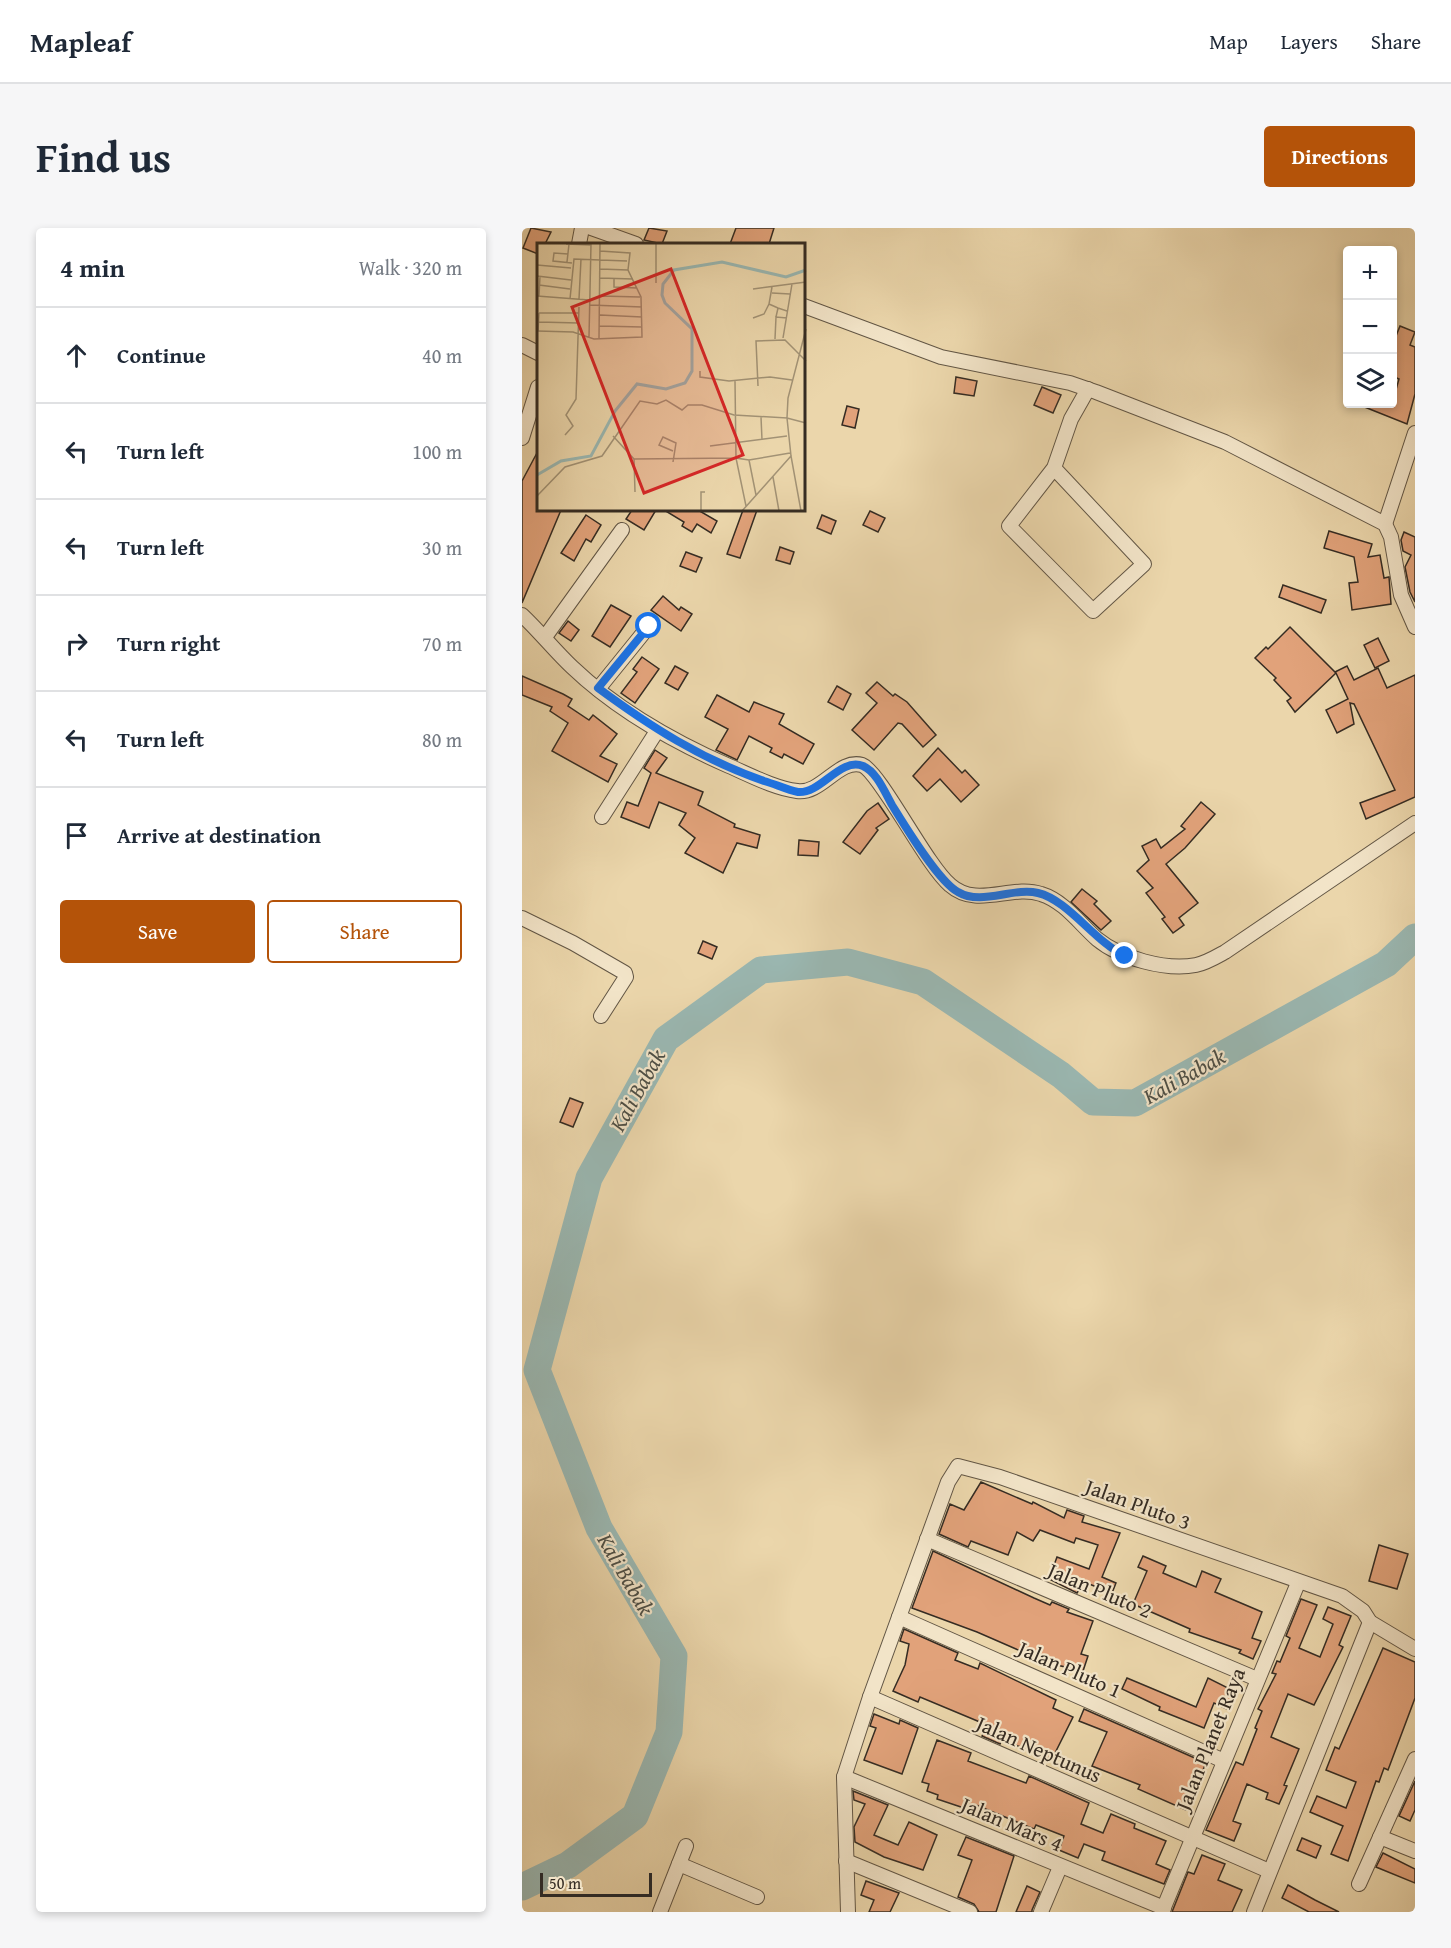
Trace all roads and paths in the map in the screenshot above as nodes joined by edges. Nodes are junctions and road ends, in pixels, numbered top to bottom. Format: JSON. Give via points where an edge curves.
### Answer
{"nodes":[{"id":1,"x":582,"y":228,"type":"edge"},
{"id":2,"x":591,"y":228,"type":"edge"},
{"id":3,"x":579,"y":243,"type":"edge"},
{"id":4,"x":633,"y":243,"type":"edge"},
{"id":5,"x":806,"y":307,"type":"edge"},
{"id":6,"x":522,"y":345,"type":"edge"},
{"id":7,"x":537,"y":352,"type":"edge"},
{"id":8,"x":1088,"y":389,"type":"junction"},
{"id":9,"x":537,"y":390,"type":"edge"},
{"id":10,"x":1415,"y":433,"type":"edge"},
{"id":11,"x":522,"y":438,"type":"edge"},
{"id":12,"x":1054,"y":468,"type":"junction"},
{"id":13,"x":1385,"y":524,"type":"junction"},
{"id":14,"x":622,"y":530,"type":"dead end"},
{"id":15,"x":522,"y":615,"type":"edge"},
{"id":16,"x":649,"y":626,"type":"dead end"},
{"id":17,"x":1415,"y":627,"type":"edge"},
{"id":18,"x":545,"y":636,"type":"junction"},
{"id":19,"x":598,"y":688,"type":"junction"},
{"id":20,"x":657,"y":731,"type":"junction"},
{"id":21,"x":602,"y":817,"type":"dead end"},
{"id":22,"x":1415,"y":823,"type":"edge"},
{"id":23,"x":522,"y":918,"type":"edge"},
{"id":24,"x":601,"y":1016,"type":"dead end"},
{"id":25,"x":927,"y":1539,"type":"junction"},
{"id":26,"x":1298,"y":1583,"type":"junction"},
{"id":27,"x":899,"y":1617,"type":"junction"},
{"id":28,"x":1370,"y":1622,"type":"junction"},
{"id":29,"x":1415,"y":1649,"type":"edge"},
{"id":30,"x":1257,"y":1679,"type":"junction"},
{"id":31,"x":870,"y":1697,"type":"junction"},
{"id":32,"x":1224,"y":1761,"type":"junction"},
{"id":33,"x":1414,"y":1765,"type":"edge"},
{"id":34,"x":844,"y":1777,"type":"junction"},
{"id":35,"x":1380,"y":1837,"type":"junction"},
{"id":36,"x":1191,"y":1839,"type":"junction"},
{"id":37,"x":686,"y":1846,"type":"dead end"},
{"id":38,"x":1415,"y":1851,"type":"edge"},
{"id":39,"x":846,"y":1862,"type":"junction"},
{"id":40,"x":680,"y":1864,"type":"junction"},
{"id":41,"x":1060,"y":1867,"type":"junction"},
{"id":42,"x":1269,"y":1871,"type":"junction"},
{"id":43,"x":1359,"y":1884,"type":"dead end"},
{"id":44,"x":757,"y":1897,"type":"dead end"},
{"id":45,"x":1163,"y":1910,"type":"edge"},
{"id":46,"x":660,"y":1912,"type":"edge"},
{"id":47,"x":848,"y":1912,"type":"edge"},
{"id":48,"x":970,"y":1912,"type":"edge"},
{"id":49,"x":1041,"y":1912,"type":"edge"},
{"id":50,"x":1254,"y":1912,"type":"edge"}],
"edges":[{"from":1,"to":3,"type":"street"},
{"from":2,"to":4,"type":"street"},
{"from":5,"to":8,"type":"street","via":[[941,357]]},
{"from":6,"to":7,"type":"street"},
{"from":8,"to":12,"type":"street","via":[[1071,418]]},
{"from":8,"to":13,"type":"street","via":[[1225,442]]},
{"from":9,"to":11,"type":"street"},
{"from":10,"to":13,"type":"street"},
{"from":12,"to":12,"type":"street","via":[[1144,564],[1093,611],[1009,526]]},
{"from":13,"to":17,"type":"street","via":[[1401,595]]},
{"from":14,"to":18,"type":"street"},
{"from":15,"to":18,"type":"street"},
{"from":16,"to":19,"type":"street"},
{"from":18,"to":19,"type":"street","via":[[573,668]]},
{"from":19,"to":20,"type":"street"},
{"from":20,"to":21,"type":"street"},
{"from":20,"to":22,"type":"street","via":[[751,776],[798,792],[815,788],[853,764],[861,765],[877,778],[925,854],[958,892],[970,896],[1028,891],[1042,894],[1110,949],[1167,965],[1194,966],[1225,952]]},
{"from":23,"to":24,"type":"street","via":[[625,973]]},
{"from":25,"to":26,"type":"street","name":"Jalan Pluto 3","via":[[954,1469],[964,1467]]},
{"from":25,"to":27,"type":"street"},
{"from":25,"to":30,"type":"street","name":"Jalan Pluto 2"},
{"from":26,"to":28,"type":"street","name":"Jalan Pluto 3","via":[[1342,1596],[1363,1611]]},
{"from":26,"to":30,"type":"street","name":"Jalan Planet Raya"},
{"from":27,"to":31,"type":"street"},
{"from":27,"to":32,"type":"street","name":"Jalan Pluto 1"},
{"from":28,"to":29,"type":"street","name":"Jalan Pluto 3"},
{"from":28,"to":42,"type":"street"},
{"from":30,"to":32,"type":"street","name":"Jalan Planet Raya"},
{"from":31,"to":34,"type":"street"},
{"from":31,"to":36,"type":"street","name":"Jalan Neptunus"},
{"from":32,"to":36,"type":"street","name":"Jalan Planet Raya"},
{"from":33,"to":35,"type":"street"},
{"from":34,"to":39,"type":"street"},
{"from":34,"to":41,"type":"street","name":"Jalan Mars 4"},
{"from":35,"to":38,"type":"street"},
{"from":35,"to":43,"type":"street"},
{"from":36,"to":42,"type":"street","name":"Jalan Neptunus"},
{"from":36,"to":45,"type":"street","name":"Jalan Planet Raya"},
{"from":37,"to":40,"type":"street"},
{"from":39,"to":47,"type":"street"},
{"from":39,"to":48,"type":"street"},
{"from":40,"to":44,"type":"street"},
{"from":40,"to":46,"type":"street"},
{"from":41,"to":45,"type":"street","name":"Jalan Mars 4"},
{"from":41,"to":49,"type":"street"},
{"from":42,"to":50,"type":"street"}]}
